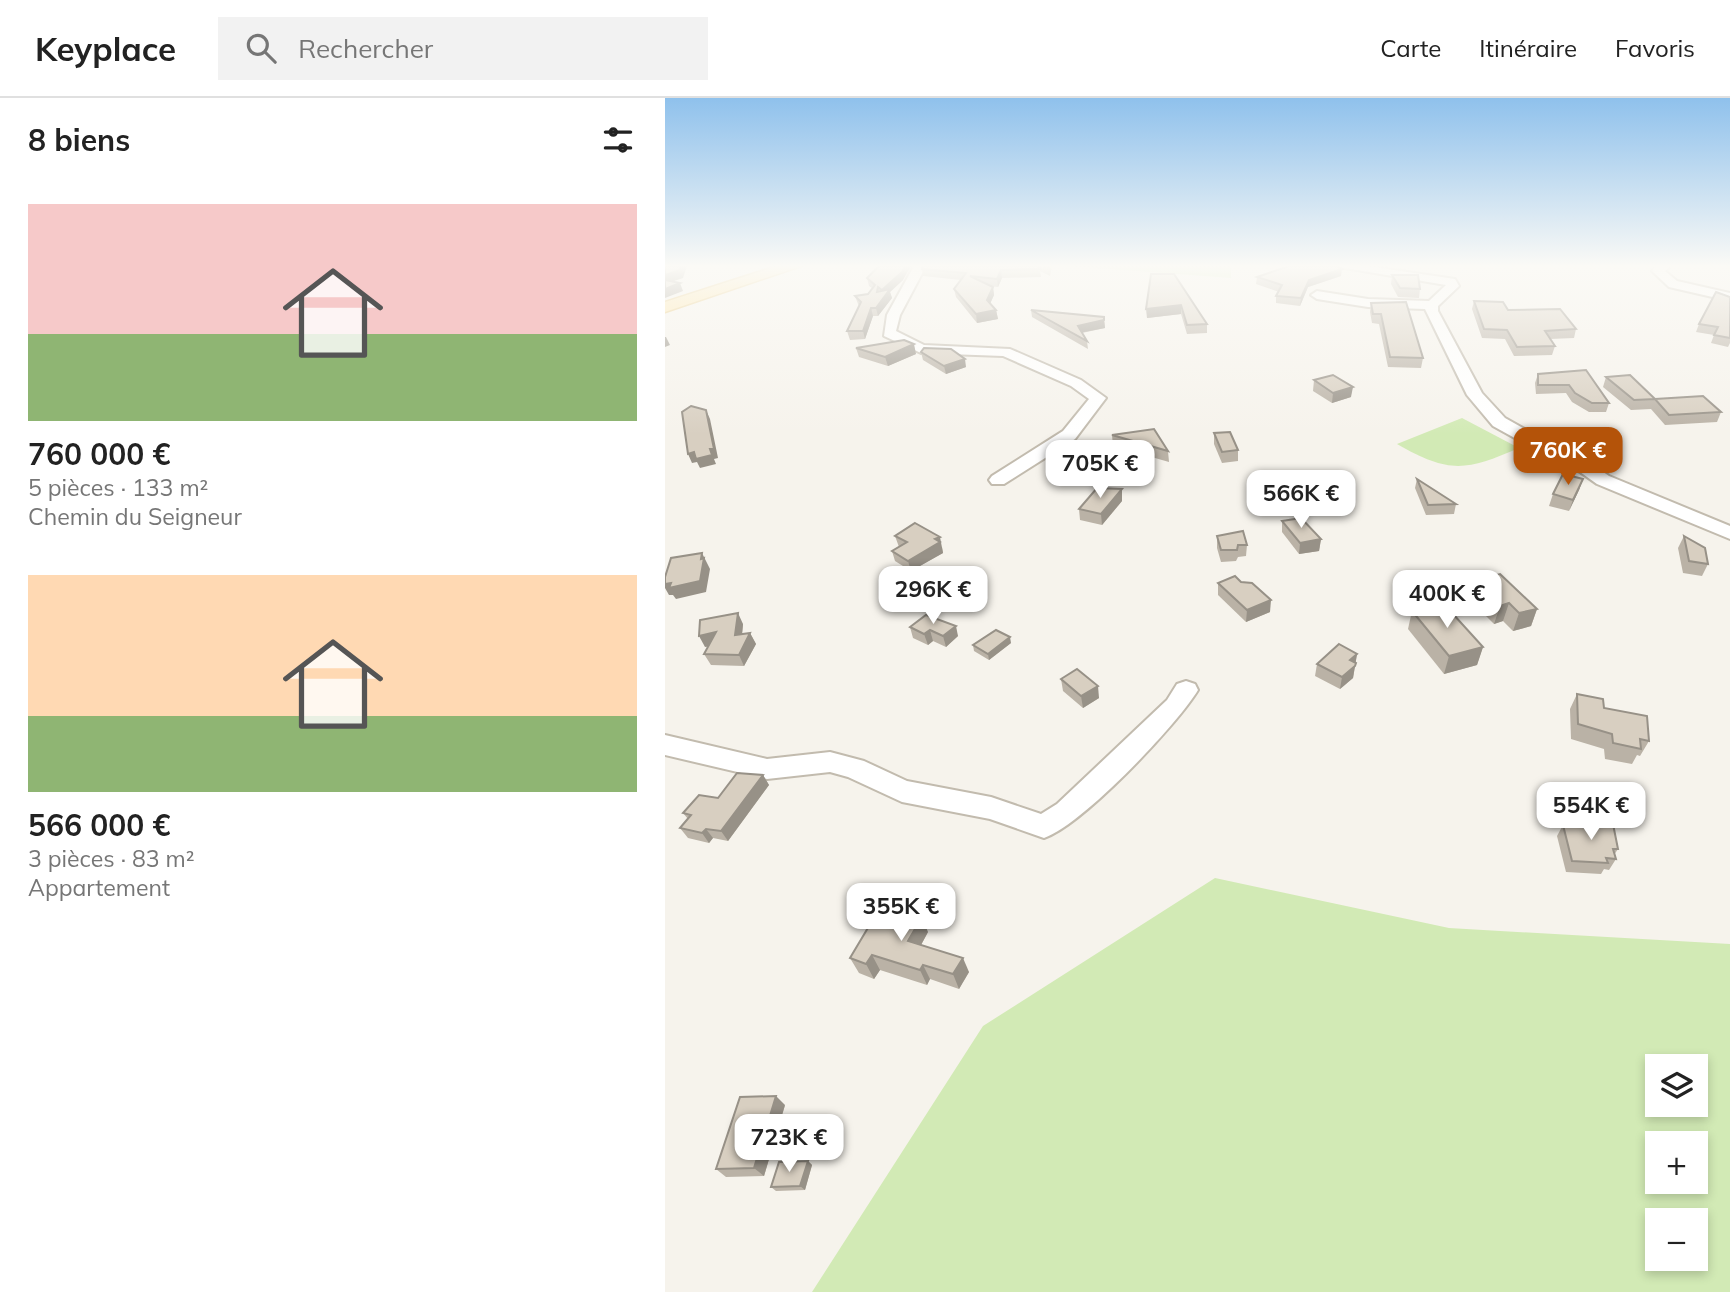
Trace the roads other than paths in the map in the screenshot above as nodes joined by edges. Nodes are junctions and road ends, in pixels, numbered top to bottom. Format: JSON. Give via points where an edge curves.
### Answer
{"nodes":[{"id":1,"x":893,"y":322,"type":"edge"},
{"id":2,"x":1435,"y":322,"type":"edge"},
{"id":3,"x":997,"y":480,"type":"dead end"},
{"id":4,"x":1730,"y":533,"type":"edge"},
{"id":5,"x":1186,"y":690,"type":"dead end"},
{"id":6,"x":665,"y":745,"type":"edge"}],
"edges":[{"from":1,"to":3,"type":"street","via":[[889,334],[921,349],[1005,352],[1076,383],[1098,398],[1069,435]]},
{"from":2,"to":4,"type":"street","via":[[1475,395],[1499,422],[1548,449],[1561,451],[1603,480]]},
{"from":5,"to":6,"type":"street","via":[[1176,706],[1067,812],[1044,826],[991,808],[902,791],[855,768],[829,762],[767,769]]}]}
